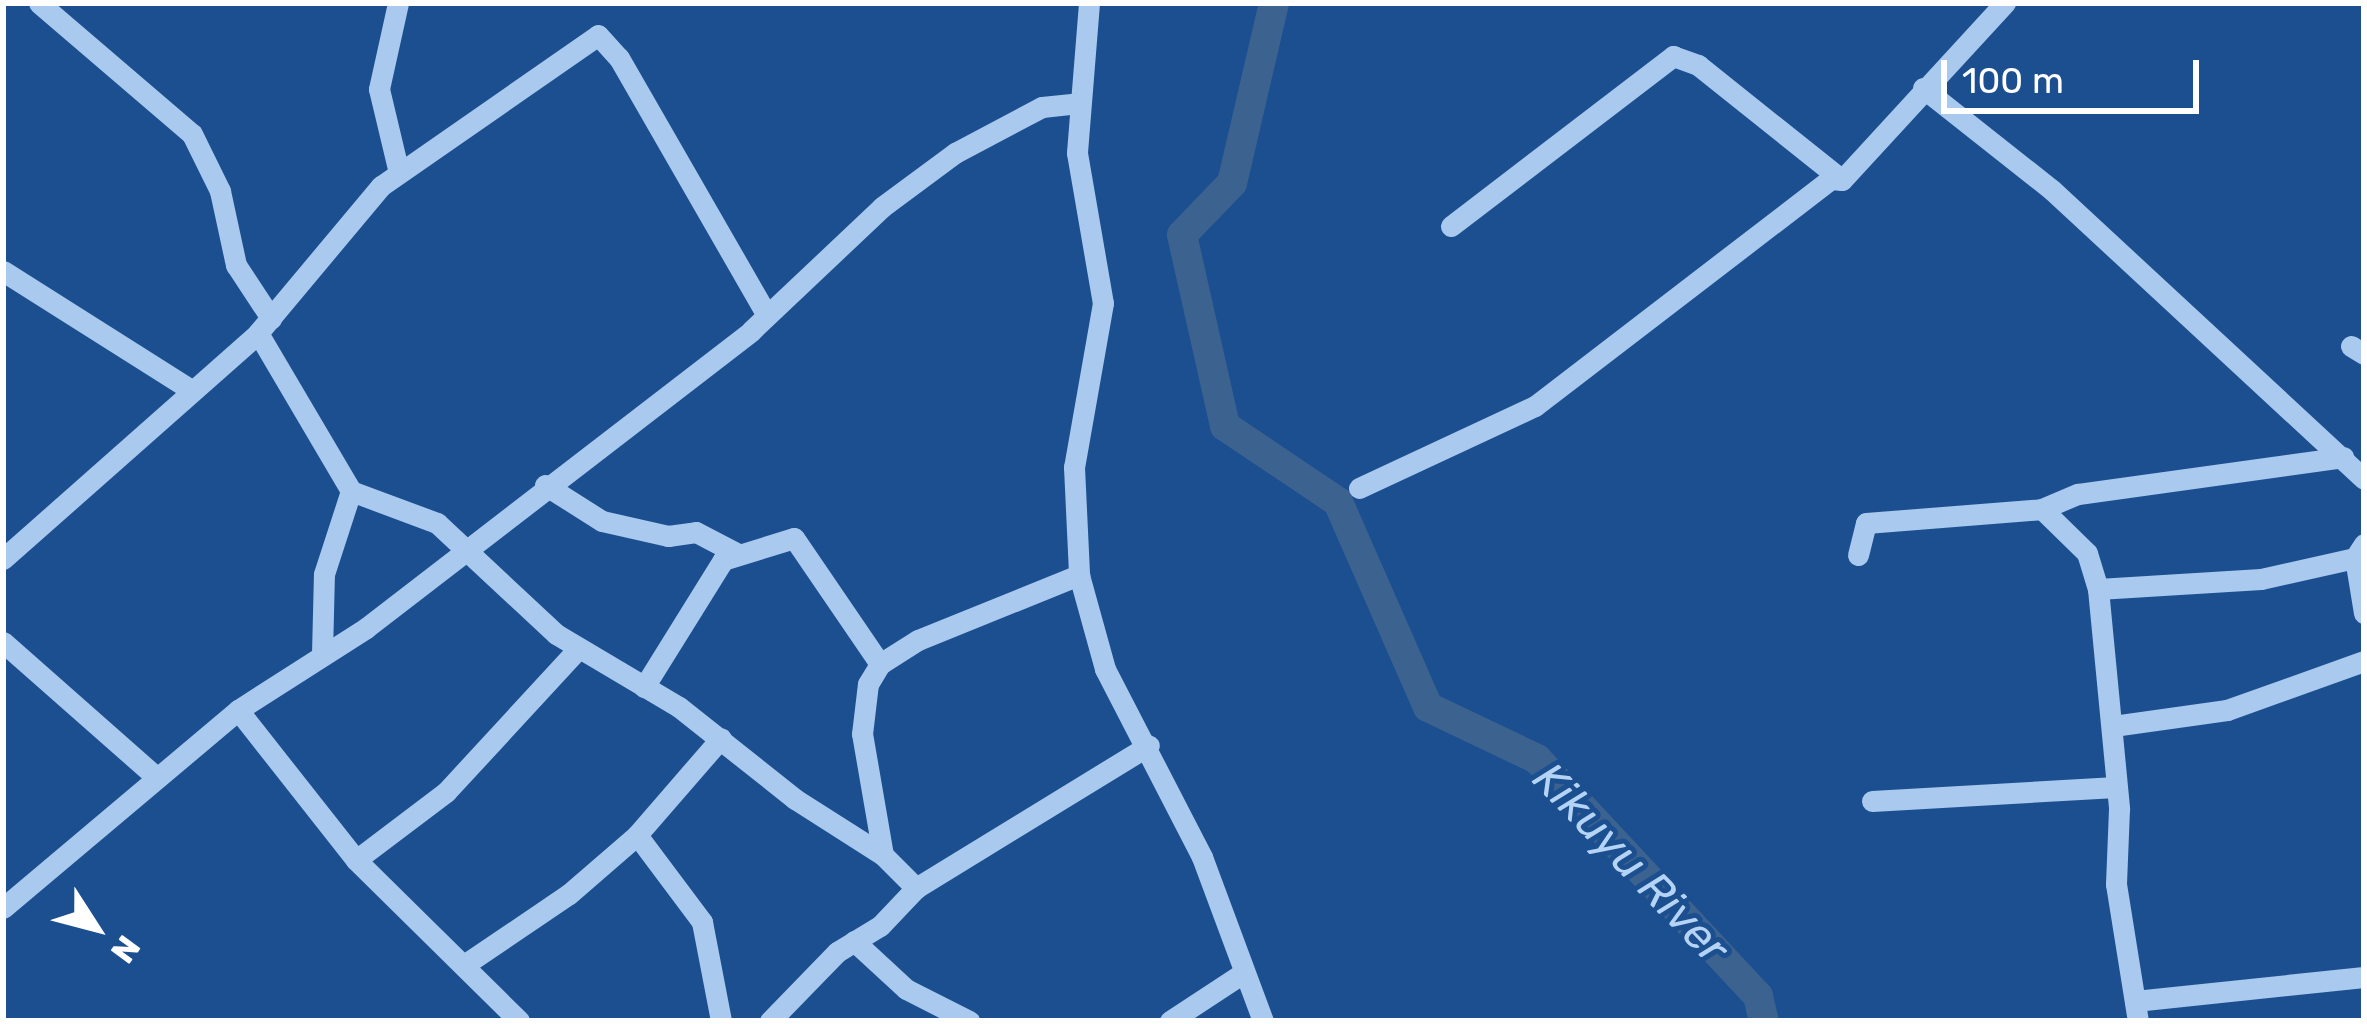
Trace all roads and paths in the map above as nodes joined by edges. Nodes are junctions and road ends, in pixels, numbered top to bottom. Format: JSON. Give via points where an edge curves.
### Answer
{"nodes":[{"id":1,"x":39,"y":3,"type":"edge"},
{"id":2,"x":398,"y":3,"type":"edge"},
{"id":3,"x":1090,"y":3,"type":"edge"},
{"id":4,"x":2005,"y":3,"type":"edge"},
{"id":5,"x":1923,"y":88,"type":"junction"},
{"id":6,"x":1079,"y":103,"type":"junction"},
{"id":7,"x":399,"y":173,"type":"junction"},
{"id":8,"x":1842,"y":180,"type":"junction"},
{"id":9,"x":1451,"y":226,"type":"dead end"},
{"id":10,"x":3,"y":272,"type":"edge"},
{"id":11,"x":766,"y":315,"type":"junction"},
{"id":12,"x":265,"y":325,"type":"junction"},
{"id":13,"x":191,"y":390,"type":"junction"},
{"id":14,"x":2343,"y":457,"type":"junction"},
{"id":15,"x":2364,"y":479,"type":"edge"},
{"id":16,"x":544,"y":485,"type":"junction"},
{"id":17,"x":1359,"y":488,"type":"dead end"},
{"id":18,"x":351,"y":491,"type":"junction"},
{"id":19,"x":2042,"y":508,"type":"junction"},
{"id":20,"x":469,"y":548,"type":"junction"},
{"id":21,"x":2359,"y":551,"type":"edge"},
{"id":22,"x":736,"y":553,"type":"junction"},
{"id":23,"x":1858,"y":555,"type":"dead end"},
{"id":24,"x":3,"y":560,"type":"edge"},
{"id":25,"x":1079,"y":575,"type":"junction"},
{"id":26,"x":2098,"y":589,"type":"junction"},
{"id":27,"x":2364,"y":613,"type":"edge"},
{"id":28,"x":3,"y":642,"type":"edge"},
{"id":29,"x":578,"y":650,"type":"junction"},
{"id":30,"x":322,"y":654,"type":"junction"},
{"id":31,"x":2364,"y":661,"type":"edge"},
{"id":32,"x":880,"y":664,"type":"junction"},
{"id":33,"x":644,"y":687,"type":"junction"},
{"id":34,"x":238,"y":710,"type":"junction"},
{"id":35,"x":2113,"y":726,"type":"junction"},
{"id":36,"x":721,"y":738,"type":"junction"},
{"id":37,"x":1149,"y":745,"type":"junction"},
{"id":38,"x":154,"y":775,"type":"junction"},
{"id":39,"x":2116,"y":787,"type":"junction"},
{"id":40,"x":1872,"y":801,"type":"dead end"},
{"id":41,"x":637,"y":835,"type":"junction"},
{"id":42,"x":883,"y":855,"type":"junction"},
{"id":43,"x":356,"y":860,"type":"junction"},
{"id":44,"x":916,"y":888,"type":"junction"},
{"id":45,"x":3,"y":908,"type":"edge"},
{"id":46,"x":854,"y":941,"type":"junction"},
{"id":47,"x":467,"y":963,"type":"junction"},
{"id":48,"x":1243,"y":973,"type":"junction"},
{"id":49,"x":2364,"y":977,"type":"edge"},
{"id":50,"x":2137,"y":1011,"type":"edge"},
{"id":51,"x":519,"y":1021,"type":"edge"},
{"id":52,"x":721,"y":1021,"type":"edge"},
{"id":53,"x":770,"y":1021,"type":"edge"},
{"id":54,"x":969,"y":1021,"type":"edge"},
{"id":55,"x":1170,"y":1021,"type":"edge"},
{"id":56,"x":1263,"y":1021,"type":"edge"}],
"edges":[{"from":1,"to":12,"type":"street","via":[[192,134]]},
{"from":2,"to":7,"type":"street","via":[[380,89]]},
{"from":3,"to":6,"type":"street"},
{"from":4,"to":5,"type":"street"},
{"from":5,"to":8,"type":"street"},
{"from":5,"to":14,"type":"street","via":[[2051,190]]},
{"from":6,"to":11,"type":"street","via":[[1042,106],[956,153],[881,207]]},
{"from":6,"to":25,"type":"street","via":[[1079,174],[1103,303],[1074,467]]},
{"from":7,"to":11,"type":"street","via":[[598,35],[619,58]]},
{"from":7,"to":12,"type":"street"},
{"from":8,"to":9,"type":"street","via":[[1698,65],[1673,56]]},
{"from":8,"to":17,"type":"street","via":[[1831,179],[1535,406]]},
{"from":10,"to":13,"type":"street"},
{"from":11,"to":16,"type":"street"},
{"from":12,"to":13,"type":"street"},
{"from":12,"to":18,"type":"street"},
{"from":13,"to":24,"type":"street"},
{"from":14,"to":15,"type":"street"},
{"from":14,"to":19,"type":"street","via":[[2078,494]]},
{"from":16,"to":20,"type":"street"},
{"from":16,"to":22,"type":"street","via":[[602,521],[668,536],[696,532]]},
{"from":18,"to":20,"type":"street","via":[[428,518]]},
{"from":18,"to":30,"type":"street","via":[[331,533]]},
{"from":19,"to":23,"type":"street","via":[[1866,523]]},
{"from":19,"to":26,"type":"street","via":[[2087,553]]},
{"from":20,"to":29,"type":"street"},
{"from":20,"to":30,"type":"street"},
{"from":21,"to":26,"type":"street","via":[[2244,581]]},
{"from":21,"to":27,"type":"street"},
{"from":22,"to":32,"type":"street","via":[[794,538]]},
{"from":22,"to":33,"type":"street","via":[[713,574]]},
{"from":25,"to":32,"type":"street","via":[[918,640]]},
{"from":25,"to":37,"type":"street","via":[[1105,669]]},
{"from":26,"to":35,"type":"street"},
{"from":28,"to":38,"type":"street"},
{"from":29,"to":33,"type":"street"},
{"from":29,"to":43,"type":"street","via":[[446,792]]},
{"from":30,"to":34,"type":"street"},
{"from":31,"to":35,"type":"street","via":[[2227,710]]},
{"from":32,"to":42,"type":"street","via":[[868,684],[862,734]]},
{"from":33,"to":36,"type":"street"},
{"from":34,"to":38,"type":"street"},
{"from":34,"to":43,"type":"street"},
{"from":35,"to":39,"type":"street"},
{"from":36,"to":41,"type":"street"},
{"from":36,"to":42,"type":"street"},
{"from":37,"to":44,"type":"street"},
{"from":37,"to":48,"type":"street","via":[[1202,857]]},
{"from":38,"to":45,"type":"street"},
{"from":39,"to":40,"type":"street"},
{"from":39,"to":50,"type":"street","via":[[2116,884]]},
{"from":41,"to":47,"type":"street","via":[[569,895]]},
{"from":41,"to":52,"type":"street","via":[[702,922]]},
{"from":42,"to":44,"type":"street"},
{"from":43,"to":47,"type":"street"},
{"from":44,"to":46,"type":"street"},
{"from":46,"to":53,"type":"street"},
{"from":46,"to":54,"type":"street","via":[[906,989]]},
{"from":47,"to":51,"type":"street"},
{"from":48,"to":55,"type":"street"},
{"from":48,"to":56,"type":"street"},
{"from":49,"to":50,"type":"street"}]}
